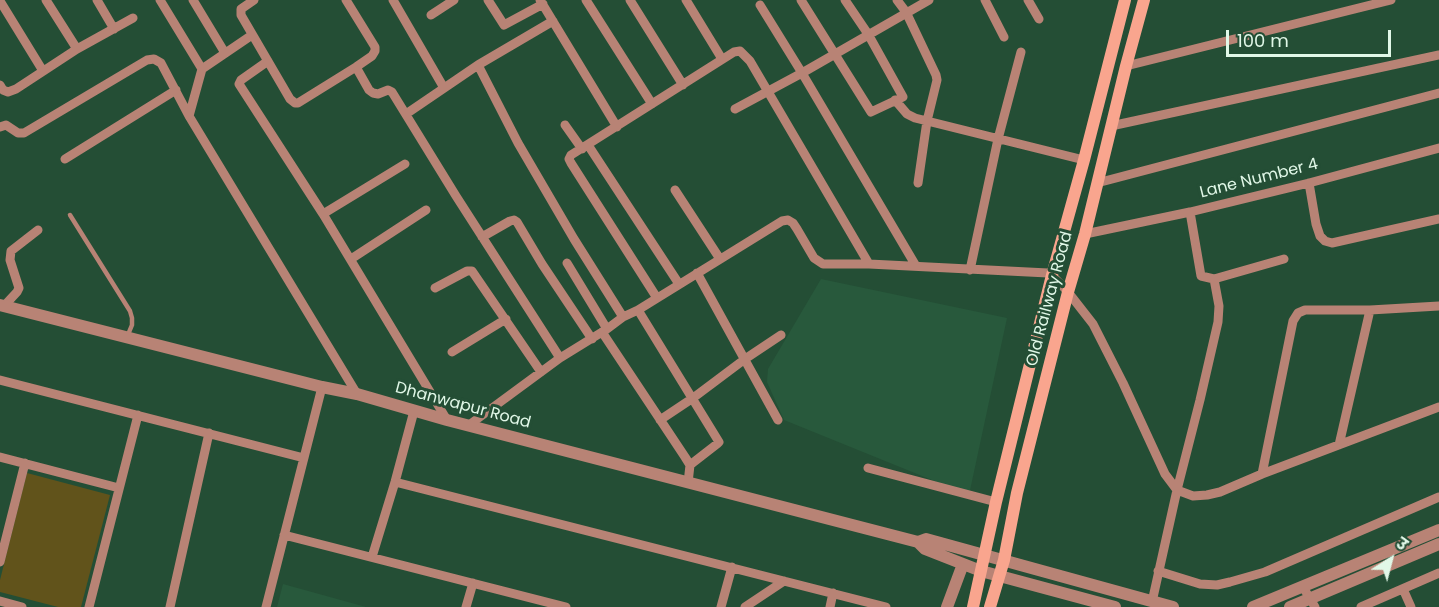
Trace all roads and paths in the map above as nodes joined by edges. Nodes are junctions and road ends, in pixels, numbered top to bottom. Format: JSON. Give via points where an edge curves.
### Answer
{"nodes":[{"id":1,"x":46,"y":0,"type":"edge"},
{"id":2,"x":97,"y":0,"type":"edge"},
{"id":3,"x":160,"y":0,"type":"edge"},
{"id":4,"x":193,"y":0,"type":"edge"},
{"id":5,"x":254,"y":0,"type":"edge"},
{"id":6,"x":346,"y":0,"type":"edge"},
{"id":7,"x":393,"y":0,"type":"edge"},
{"id":8,"x":454,"y":0,"type":"edge"},
{"id":9,"x":488,"y":0,"type":"edge"},
{"id":10,"x":585,"y":0,"type":"edge"},
{"id":11,"x":630,"y":0,"type":"edge"},
{"id":12,"x":686,"y":0,"type":"edge"},
{"id":13,"x":801,"y":0,"type":"edge"},
{"id":14,"x":845,"y":0,"type":"edge"},
{"id":15,"x":897,"y":0,"type":"edge"},
{"id":16,"x":929,"y":0,"type":"edge"},
{"id":17,"x":985,"y":0,"type":"edge"},
{"id":18,"x":1028,"y":0,"type":"edge"},
{"id":19,"x":1125,"y":0,"type":"edge"},
{"id":20,"x":1144,"y":0,"type":"edge"},
{"id":21,"x":1391,"y":0,"type":"edge"},
{"id":22,"x":0,"y":1,"type":"edge"},
{"id":23,"x":541,"y":2,"type":"edge"},
{"id":24,"x":760,"y":4,"type":"dead end"},
{"id":25,"x":906,"y":12,"type":"junction"},
{"id":26,"x":431,"y":15,"type":"dead end"},
{"id":27,"x":133,"y":18,"type":"dead end"},
{"id":28,"x":1039,"y":19,"type":"dead end"},
{"id":29,"x":553,"y":21,"type":"junction"},
{"id":30,"x":114,"y":29,"type":"junction"},
{"id":31,"x":252,"y":34,"type":"junction"},
{"id":32,"x":868,"y":34,"type":"junction"},
{"id":33,"x":1004,"y":37,"type":"dead end"},
{"id":34,"x":77,"y":49,"type":"junction"},
{"id":35,"x":1021,"y":52,"type":"dead end"},
{"id":36,"x":225,"y":53,"type":"junction"},
{"id":37,"x":835,"y":53,"type":"junction"},
{"id":38,"x":1439,"y":55,"type":"edge"},
{"id":39,"x":722,"y":59,"type":"junction"},
{"id":40,"x":268,"y":61,"type":"junction"},
{"id":41,"x":478,"y":65,"type":"junction"},
{"id":42,"x":1126,"y":66,"type":"junction"},
{"id":43,"x":356,"y":67,"type":"junction"},
{"id":44,"x":202,"y":69,"type":"junction"},
{"id":45,"x":43,"y":71,"type":"junction"},
{"id":46,"x":802,"y":73,"type":"junction"},
{"id":47,"x":683,"y":85,"type":"junction"},
{"id":48,"x":0,"y":86,"type":"edge"},
{"id":49,"x":444,"y":88,"type":"junction"},
{"id":50,"x":176,"y":90,"type":"junction"},
{"id":51,"x":767,"y":92,"type":"junction"},
{"id":52,"x":1439,"y":93,"type":"edge"},
{"id":53,"x":895,"y":100,"type":"junction"},
{"id":54,"x":652,"y":104,"type":"junction"},
{"id":55,"x":735,"y":109,"type":"dead end"},
{"id":56,"x":406,"y":114,"type":"junction"},
{"id":57,"x":189,"y":116,"type":"junction"},
{"id":58,"x":927,"y":121,"type":"junction"},
{"id":59,"x":565,"y":125,"type":"dead end"},
{"id":60,"x":1111,"y":126,"type":"junction"},
{"id":61,"x":0,"y":127,"type":"edge"},
{"id":62,"x":617,"y":127,"type":"junction"},
{"id":63,"x":998,"y":139,"type":"junction"},
{"id":64,"x":585,"y":147,"type":"junction"},
{"id":65,"x":1439,"y":147,"type":"edge"},
{"id":66,"x":65,"y":159,"type":"dead end"},
{"id":67,"x":1084,"y":160,"type":"junction"},
{"id":68,"x":405,"y":164,"type":"dead end"},
{"id":69,"x":918,"y":183,"type":"dead end"},
{"id":70,"x":1097,"y":183,"type":"junction"},
{"id":71,"x":1309,"y":183,"type":"junction"},
{"id":72,"x":675,"y":189,"type":"dead end"},
{"id":73,"x":426,"y":210,"type":"dead end"},
{"id":74,"x":1190,"y":212,"type":"junction"},
{"id":75,"x":323,"y":214,"type":"junction"},
{"id":76,"x":70,"y":215,"type":"dead end"},
{"id":77,"x":1439,"y":219,"type":"edge"},
{"id":78,"x":38,"y":230,"type":"dead end"},
{"id":79,"x":1085,"y":234,"type":"junction"},
{"id":80,"x":482,"y":237,"type":"junction"},
{"id":81,"x":351,"y":259,"type":"junction"},
{"id":82,"x":720,"y":259,"type":"junction"},
{"id":83,"x":1284,"y":259,"type":"dead end"},
{"id":84,"x":567,"y":263,"type":"dead end"},
{"id":85,"x":870,"y":264,"type":"junction"},
{"id":86,"x":916,"y":266,"type":"junction"},
{"id":87,"x":970,"y":270,"type":"junction"},
{"id":88,"x":697,"y":273,"type":"junction"},
{"id":89,"x":1052,"y":274,"type":"junction"},
{"id":90,"x":1214,"y":279,"type":"junction"},
{"id":91,"x":679,"y":284,"type":"junction"},
{"id":92,"x":435,"y":288,"type":"dead end"},
{"id":93,"x":1068,"y":292,"type":"junction"},
{"id":94,"x":657,"y":298,"type":"junction"},
{"id":95,"x":2,"y":305,"type":"edge"},
{"id":96,"x":1439,"y":306,"type":"edge"},
{"id":97,"x":638,"y":310,"type":"junction"},
{"id":98,"x":1370,"y":310,"type":"junction"},
{"id":99,"x":623,"y":318,"type":"junction"},
{"id":100,"x":506,"y":319,"type":"junction"},
{"id":101,"x":604,"y":331,"type":"junction"},
{"id":102,"x":781,"y":335,"type":"dead end"},
{"id":103,"x":127,"y":337,"type":"junction"},
{"id":104,"x":592,"y":339,"type":"junction"},
{"id":105,"x":453,"y":352,"type":"dead end"},
{"id":106,"x":560,"y":358,"type":"junction"},
{"id":107,"x":745,"y":359,"type":"junction"},
{"id":108,"x":542,"y":372,"type":"junction"},
{"id":109,"x":0,"y":380,"type":"edge"},
{"id":110,"x":322,"y":387,"type":"junction"},
{"id":111,"x":357,"y":394,"type":"junction"},
{"id":112,"x":693,"y":399,"type":"junction"},
{"id":113,"x":1439,"y":407,"type":"edge"},
{"id":114,"x":414,"y":411,"type":"junction"},
{"id":115,"x":138,"y":415,"type":"junction"},
{"id":116,"x":447,"y":420,"type":"junction"},
{"id":117,"x":660,"y":420,"type":"junction"},
{"id":118,"x":778,"y":420,"type":"dead end"},
{"id":119,"x":469,"y":425,"type":"junction"},
{"id":120,"x":209,"y":433,"type":"junction"},
{"id":121,"x":1339,"y":445,"type":"junction"},
{"id":122,"x":0,"y":457,"type":"edge"},
{"id":123,"x":304,"y":458,"type":"junction"},
{"id":124,"x":25,"y":463,"type":"junction"},
{"id":125,"x":690,"y":465,"type":"junction"},
{"id":126,"x":867,"y":468,"type":"dead end"},
{"id":127,"x":1262,"y":474,"type":"junction"},
{"id":128,"x":395,"y":482,"type":"junction"},
{"id":129,"x":688,"y":483,"type":"junction"},
{"id":130,"x":119,"y":488,"type":"junction"},
{"id":131,"x":1177,"y":490,"type":"junction"},
{"id":132,"x":1439,"y":497,"type":"edge"},
{"id":133,"x":996,"y":502,"type":"junction"},
{"id":134,"x":1439,"y":530,"type":"edge"},
{"id":135,"x":284,"y":535,"type":"junction"},
{"id":136,"x":918,"y":542,"type":"junction"},
{"id":137,"x":1439,"y":544,"type":"edge"},
{"id":138,"x":984,"y":555,"type":"junction"},
{"id":139,"x":372,"y":557,"type":"junction"},
{"id":140,"x":1004,"y":560,"type":"junction"},
{"id":141,"x":0,"y":562,"type":"edge"},
{"id":142,"x":963,"y":564,"type":"junction"},
{"id":143,"x":732,"y":567,"type":"junction"},
{"id":144,"x":981,"y":571,"type":"junction"},
{"id":145,"x":1158,"y":571,"type":"junction"},
{"id":146,"x":1439,"y":573,"type":"edge"},
{"id":147,"x":1000,"y":576,"type":"junction"},
{"id":148,"x":784,"y":581,"type":"junction"},
{"id":149,"x":473,"y":583,"type":"junction"},
{"id":150,"x":1303,"y":586,"type":"junction"},
{"id":151,"x":1403,"y":589,"type":"junction"},
{"id":152,"x":833,"y":593,"type":"junction"},
{"id":153,"x":0,"y":601,"type":"edge"},
{"id":154,"x":1152,"y":602,"type":"junction"},
{"id":155,"x":1313,"y":602,"type":"edge"},
{"id":156,"x":546,"y":605,"type":"edge"},
{"id":157,"x":1169,"y":606,"type":"edge"},
{"id":158,"x":22,"y":607,"type":"edge"},
{"id":159,"x":89,"y":607,"type":"edge"},
{"id":160,"x":170,"y":607,"type":"edge"},
{"id":161,"x":266,"y":607,"type":"edge"},
{"id":162,"x":466,"y":607,"type":"edge"},
{"id":163,"x":566,"y":607,"type":"edge"},
{"id":164,"x":722,"y":607,"type":"edge"},
{"id":165,"x":745,"y":607,"type":"edge"},
{"id":166,"x":830,"y":607,"type":"edge"},
{"id":167,"x":885,"y":607,"type":"edge"},
{"id":168,"x":947,"y":607,"type":"edge"},
{"id":169,"x":973,"y":607,"type":"edge"},
{"id":170,"x":990,"y":607,"type":"edge"},
{"id":171,"x":1115,"y":607,"type":"edge"},
{"id":172,"x":1253,"y":607,"type":"edge"},
{"id":173,"x":1290,"y":607,"type":"edge"},
{"id":174,"x":1361,"y":607,"type":"edge"},
{"id":175,"x":1411,"y":607,"type":"edge"}],
"edges":[{"from":1,"to":34,"type":"street"},
{"from":2,"to":30,"type":"street"},
{"from":3,"to":44,"type":"street"},
{"from":4,"to":36,"type":"street"},
{"from":5,"to":31,"type":"street","via":[[240,12]]},
{"from":6,"to":43,"type":"street","via":[[375,47],[372,56]]},
{"from":7,"to":49,"type":"street"},
{"from":8,"to":26,"type":"street"},
{"from":9,"to":23,"type":"street","via":[[504,25]]},
{"from":10,"to":54,"type":"street"},
{"from":11,"to":47,"type":"street"},
{"from":12,"to":39,"type":"street"},
{"from":13,"to":37,"type":"street"},
{"from":14,"to":32,"type":"street"},
{"from":15,"to":25,"type":"street"},
{"from":16,"to":25,"type":"street"},
{"from":17,"to":33,"type":"street"},
{"from":18,"to":28,"type":"street"},
{"from":19,"to":67,"type":"main road","name":"Old Railway Road"},
{"from":20,"to":42,"type":"main road","name":"Old Railway Road"},
{"from":21,"to":42,"type":"street"},
{"from":22,"to":45,"type":"street"},
{"from":23,"to":29,"type":"street"},
{"from":24,"to":46,"type":"street"},
{"from":25,"to":32,"type":"street"},
{"from":25,"to":58,"type":"street","via":[[936,75]]},
{"from":27,"to":30,"type":"street"},
{"from":29,"to":41,"type":"street"},
{"from":29,"to":62,"type":"street"},
{"from":30,"to":34,"type":"street"},
{"from":31,"to":36,"type":"street"},
{"from":31,"to":40,"type":"street"},
{"from":32,"to":37,"type":"street"},
{"from":32,"to":53,"type":"street","via":[[903,97]]},
{"from":34,"to":45,"type":"street"},
{"from":35,"to":63,"type":"street"},
{"from":36,"to":44,"type":"street"},
{"from":37,"to":46,"type":"street"},
{"from":37,"to":53,"type":"street","via":[[871,112]]},
{"from":38,"to":60,"type":"street"},
{"from":39,"to":47,"type":"street"},
{"from":39,"to":51,"type":"street","via":[[734,52],[746,55]]},
{"from":40,"to":43,"type":"street","via":[[295,103]]},
{"from":40,"to":75,"type":"street","via":[[238,84]]},
{"from":41,"to":49,"type":"street"},
{"from":41,"to":99,"type":"street","via":[[518,143]]},
{"from":42,"to":60,"type":"main road","name":"Old Railway Road"},
{"from":43,"to":56,"type":"street","via":[[369,90],[378,94],[392,92]]},
{"from":44,"to":57,"type":"street"},
{"from":45,"to":48,"type":"street","via":[[12,91]]},
{"from":46,"to":51,"type":"street"},
{"from":46,"to":86,"type":"street"},
{"from":47,"to":54,"type":"street"},
{"from":49,"to":56,"type":"street"},
{"from":50,"to":57,"type":"street"},
{"from":50,"to":61,"type":"street","via":[[161,63],[147,60],[27,132],[18,133],[6,125]]},
{"from":50,"to":66,"type":"street"},
{"from":51,"to":55,"type":"street"},
{"from":51,"to":85,"type":"street"},
{"from":52,"to":70,"type":"street"},
{"from":53,"to":58,"type":"street","via":[[910,117]]},
{"from":54,"to":62,"type":"street"},
{"from":56,"to":80,"type":"street"},
{"from":57,"to":111,"type":"street"},
{"from":58,"to":63,"type":"street"},
{"from":58,"to":69,"type":"street"},
{"from":59,"to":64,"type":"street"},
{"from":60,"to":70,"type":"main road","name":"Old Railway Road"},
{"from":62,"to":64,"type":"street"},
{"from":63,"to":67,"type":"street"},
{"from":63,"to":87,"type":"street"},
{"from":64,"to":91,"type":"street"},
{"from":64,"to":94,"type":"street","via":[[569,159]]},
{"from":65,"to":71,"type":"street","name":"Lane Number 4"},
{"from":67,"to":89,"type":"main road","name":"Old Railway Road"},
{"from":68,"to":75,"type":"street"},
{"from":70,"to":79,"type":"main road","name":"Old Railway Road"},
{"from":71,"to":74,"type":"street","name":"Lane Number 4"},
{"from":71,"to":77,"type":"street","via":[[1320,236],[1332,243]]},
{"from":72,"to":82,"type":"street"},
{"from":73,"to":81,"type":"street"},
{"from":74,"to":79,"type":"street","name":"Lane Number 4"},
{"from":74,"to":90,"type":"street","via":[[1201,276]]},
{"from":75,"to":81,"type":"street"},
{"from":76,"to":103,"type":"lane","via":[[130,310],[132,325]]},
{"from":78,"to":95,"type":"street","via":[[11,251],[19,288]]},
{"from":79,"to":93,"type":"main road","name":"Old Railway Road"},
{"from":80,"to":104,"type":"street","via":[[510,221],[517,222]]},
{"from":80,"to":106,"type":"street"},
{"from":81,"to":116,"type":"street"},
{"from":82,"to":85,"type":"street","via":[[788,220],[814,258],[823,264]]},
{"from":82,"to":88,"type":"street"},
{"from":83,"to":90,"type":"street"},
{"from":84,"to":101,"type":"street"},
{"from":85,"to":86,"type":"street"},
{"from":86,"to":87,"type":"street"},
{"from":87,"to":89,"type":"street"},
{"from":88,"to":91,"type":"street"},
{"from":88,"to":107,"type":"street"},
{"from":89,"to":93,"type":"street"},
{"from":89,"to":133,"type":"main road","name":"Old Railway Road"},
{"from":90,"to":131,"type":"street","via":[[1218,322]]},
{"from":91,"to":94,"type":"street"},
{"from":92,"to":100,"type":"street","via":[[472,271]]},
{"from":93,"to":131,"type":"street","via":[[1093,324],[1165,474]]},
{"from":93,"to":140,"type":"main road","name":"Old Railway Road"},
{"from":94,"to":97,"type":"street"},
{"from":95,"to":103,"type":"street","name":"Dhanwapur Road"},
{"from":96,"to":98,"type":"street"},
{"from":97,"to":99,"type":"street"},
{"from":97,"to":112,"type":"street"},
{"from":98,"to":121,"type":"street"},
{"from":98,"to":127,"type":"street","via":[[1298,313],[1293,321]]},
{"from":99,"to":101,"type":"street"},
{"from":100,"to":105,"type":"street"},
{"from":100,"to":108,"type":"street"},
{"from":101,"to":104,"type":"street"},
{"from":101,"to":117,"type":"street"},
{"from":102,"to":107,"type":"street"},
{"from":103,"to":110,"type":"street","name":"Dhanwapur Road"},
{"from":104,"to":106,"type":"street"},
{"from":106,"to":108,"type":"street"},
{"from":107,"to":112,"type":"street"},
{"from":107,"to":118,"type":"street"},
{"from":108,"to":119,"type":"street"},
{"from":109,"to":115,"type":"street"},
{"from":110,"to":111,"type":"street","name":"Dhanwapur Road"},
{"from":110,"to":123,"type":"street"},
{"from":111,"to":114,"type":"street","name":"Dhanwapur Road"},
{"from":112,"to":117,"type":"street"},
{"from":112,"to":125,"type":"street","via":[[719,442]]},
{"from":113,"to":121,"type":"street"},
{"from":114,"to":116,"type":"street","name":"Dhanwapur Road"},
{"from":114,"to":128,"type":"street"},
{"from":115,"to":120,"type":"street"},
{"from":115,"to":130,"type":"street"},
{"from":116,"to":119,"type":"street","name":"Dhanwapur Road"},
{"from":117,"to":125,"type":"street"},
{"from":119,"to":129,"type":"street","name":"Dhanwapur Road"},
{"from":120,"to":123,"type":"street"},
{"from":120,"to":160,"type":"street"},
{"from":121,"to":127,"type":"street"},
{"from":122,"to":124,"type":"street"},
{"from":123,"to":135,"type":"street"},
{"from":124,"to":130,"type":"street"},
{"from":124,"to":141,"type":"street"},
{"from":125,"to":129,"type":"street"},
{"from":126,"to":133,"type":"street"},
{"from":127,"to":131,"type":"street","via":[[1208,495],[1193,496]]},
{"from":128,"to":139,"type":"street"},
{"from":128,"to":143,"type":"street"},
{"from":129,"to":136,"type":"street","name":"Dhanwapur Road"},
{"from":130,"to":159,"type":"street"},
{"from":131,"to":145,"type":"street"},
{"from":132,"to":145,"type":"street","via":[[1265,572],[1230,582],[1200,584]]},
{"from":133,"to":138,"type":"main road","name":"Old Railway Road"},
{"from":134,"to":150,"type":"street"},
{"from":135,"to":139,"type":"street"},
{"from":135,"to":161,"type":"street"},
{"from":136,"to":138,"type":"street","name":"Dhanwapur Road","via":[[926,538]]},
{"from":136,"to":142,"type":"street","name":"Dhanwapur Road","via":[[925,549]]},
{"from":137,"to":155,"type":"street"},
{"from":138,"to":140,"type":"street","name":"Dhanwapur Road"},
{"from":138,"to":144,"type":"main road","name":"Old Railway Road"},
{"from":139,"to":149,"type":"street"},
{"from":140,"to":147,"type":"main road","name":"Old Railway Road"},
{"from":140,"to":154,"type":"street","name":"Dhanwapur Road"},
{"from":142,"to":144,"type":"street","name":"Dhanwapur Road"},
{"from":142,"to":168,"type":"street"},
{"from":143,"to":148,"type":"street"},
{"from":143,"to":164,"type":"street"},
{"from":144,"to":147,"type":"street","name":"Dhanwapur Road"},
{"from":144,"to":169,"type":"main road","name":"Old Railway Road"},
{"from":145,"to":154,"type":"street"},
{"from":146,"to":151,"type":"street"},
{"from":147,"to":170,"type":"main road","name":"Old Railway Road"},
{"from":147,"to":171,"type":"street","name":"Dhanwapur Road"},
{"from":148,"to":152,"type":"street"},
{"from":148,"to":165,"type":"street"},
{"from":149,"to":156,"type":"street"},
{"from":149,"to":162,"type":"street"},
{"from":150,"to":155,"type":"street"},
{"from":150,"to":172,"type":"street"},
{"from":151,"to":174,"type":"street"},
{"from":151,"to":175,"type":"street"},
{"from":152,"to":166,"type":"street"},
{"from":152,"to":167,"type":"street"},
{"from":153,"to":158,"type":"street"},
{"from":154,"to":157,"type":"street","name":"Dhanwapur Road"},
{"from":155,"to":173,"type":"street"},
{"from":156,"to":163,"type":"street"}]}
